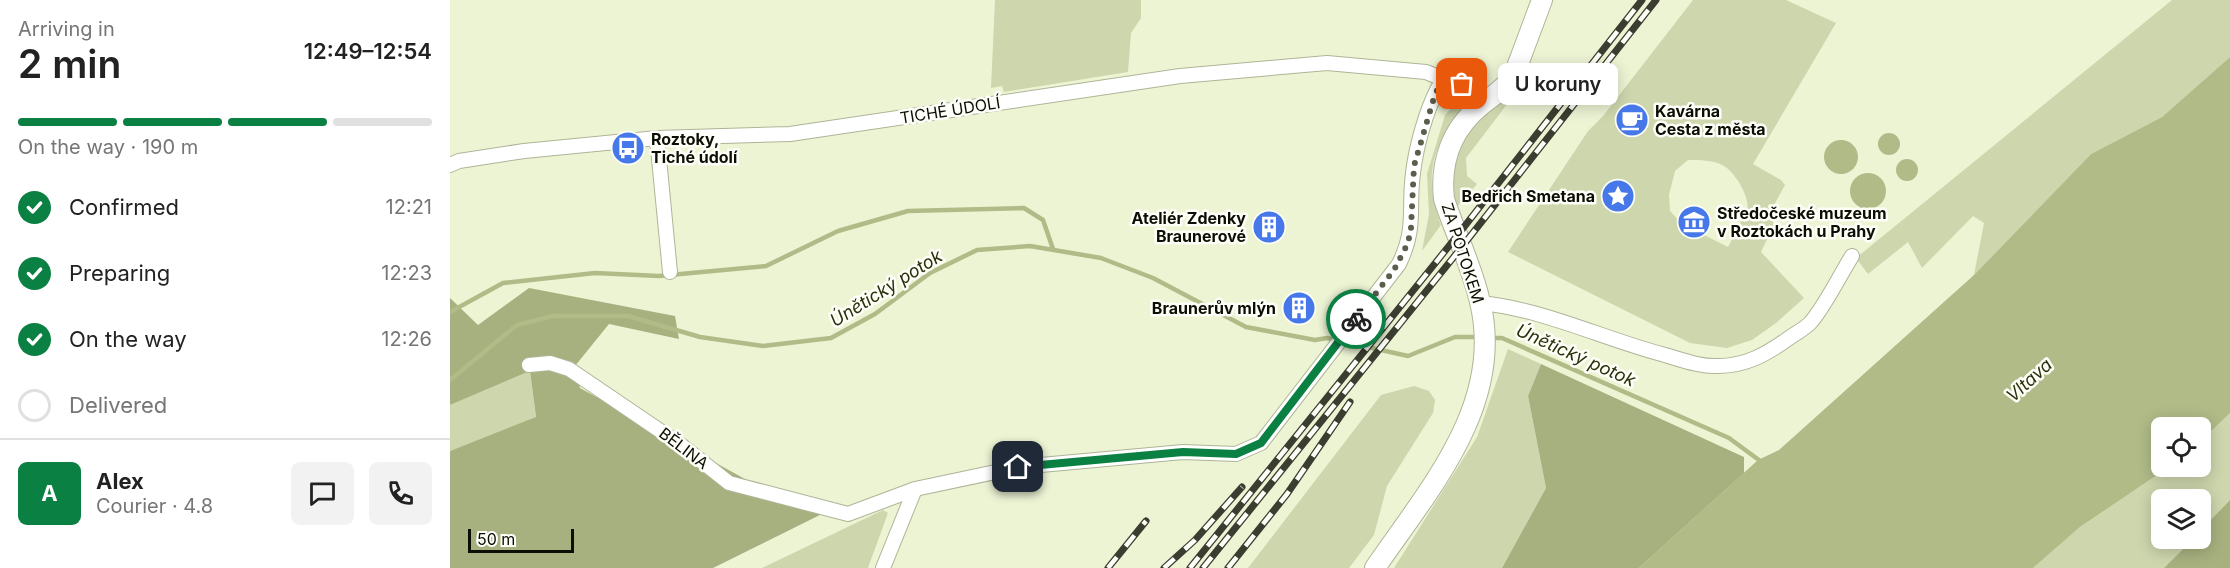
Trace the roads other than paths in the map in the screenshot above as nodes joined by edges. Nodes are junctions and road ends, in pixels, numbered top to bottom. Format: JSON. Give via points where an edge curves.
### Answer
{"nodes":[{"id":1,"x":1542,"y":0,"type":"edge"},
{"id":2,"x":1448,"y":81,"type":"junction"},
{"id":3,"x":1484,"y":103,"type":"junction"},
{"id":4,"x":657,"y":138,"type":"junction"},
{"id":5,"x":450,"y":165,"type":"edge"},
{"id":6,"x":1852,"y":256,"type":"dead end"},
{"id":7,"x":670,"y":272,"type":"dead end"},
{"id":8,"x":1482,"y":310,"type":"junction"},
{"id":9,"x":529,"y":365,"type":"dead end"},
{"id":10,"x":915,"y":489,"type":"junction"},
{"id":11,"x":883,"y":568,"type":"edge"},
{"id":12,"x":1376,"y":568,"type":"edge"}],
"edges":[{"from":1,"to":3,"type":"main road","name":"ZA POTOKEM","via":[[1514,75]]},
{"from":2,"to":3,"type":"street","name":"TICHÉ ÚDOLÍ","via":[[1462,84]]},
{"from":2,"to":4,"type":"street","name":"TICHÉ ÚDOLÍ","via":[[1426,72],[1327,63],[1180,76],[790,134]]},
{"from":2,"to":10,"type":"street","via":[[1433,99],[1416,155],[1406,249],[1261,443],[1236,454],[1183,452],[1018,467]]},
{"from":3,"to":8,"type":"main road","name":"ZA POTOKEM","via":[[1454,137],[1442,181],[1444,199]]},
{"from":4,"to":5,"type":"street","name":"TICHÉ ÚDOLÍ","via":[[524,151]]},
{"from":4,"to":7,"type":"street"},
{"from":6,"to":8,"type":"street","via":[[1811,323],[1755,360],[1736,364],[1691,362],[1504,305]]},
{"from":8,"to":12,"type":"main road","name":"ZA POTOKEM","via":[[1485,351],[1479,394],[1466,428]]},
{"from":9,"to":10,"type":"street","name":"BĚLINA","via":[[550,363],[569,369],[681,444],[729,483],[848,514]]},
{"from":10,"to":11,"type":"street"}]}
